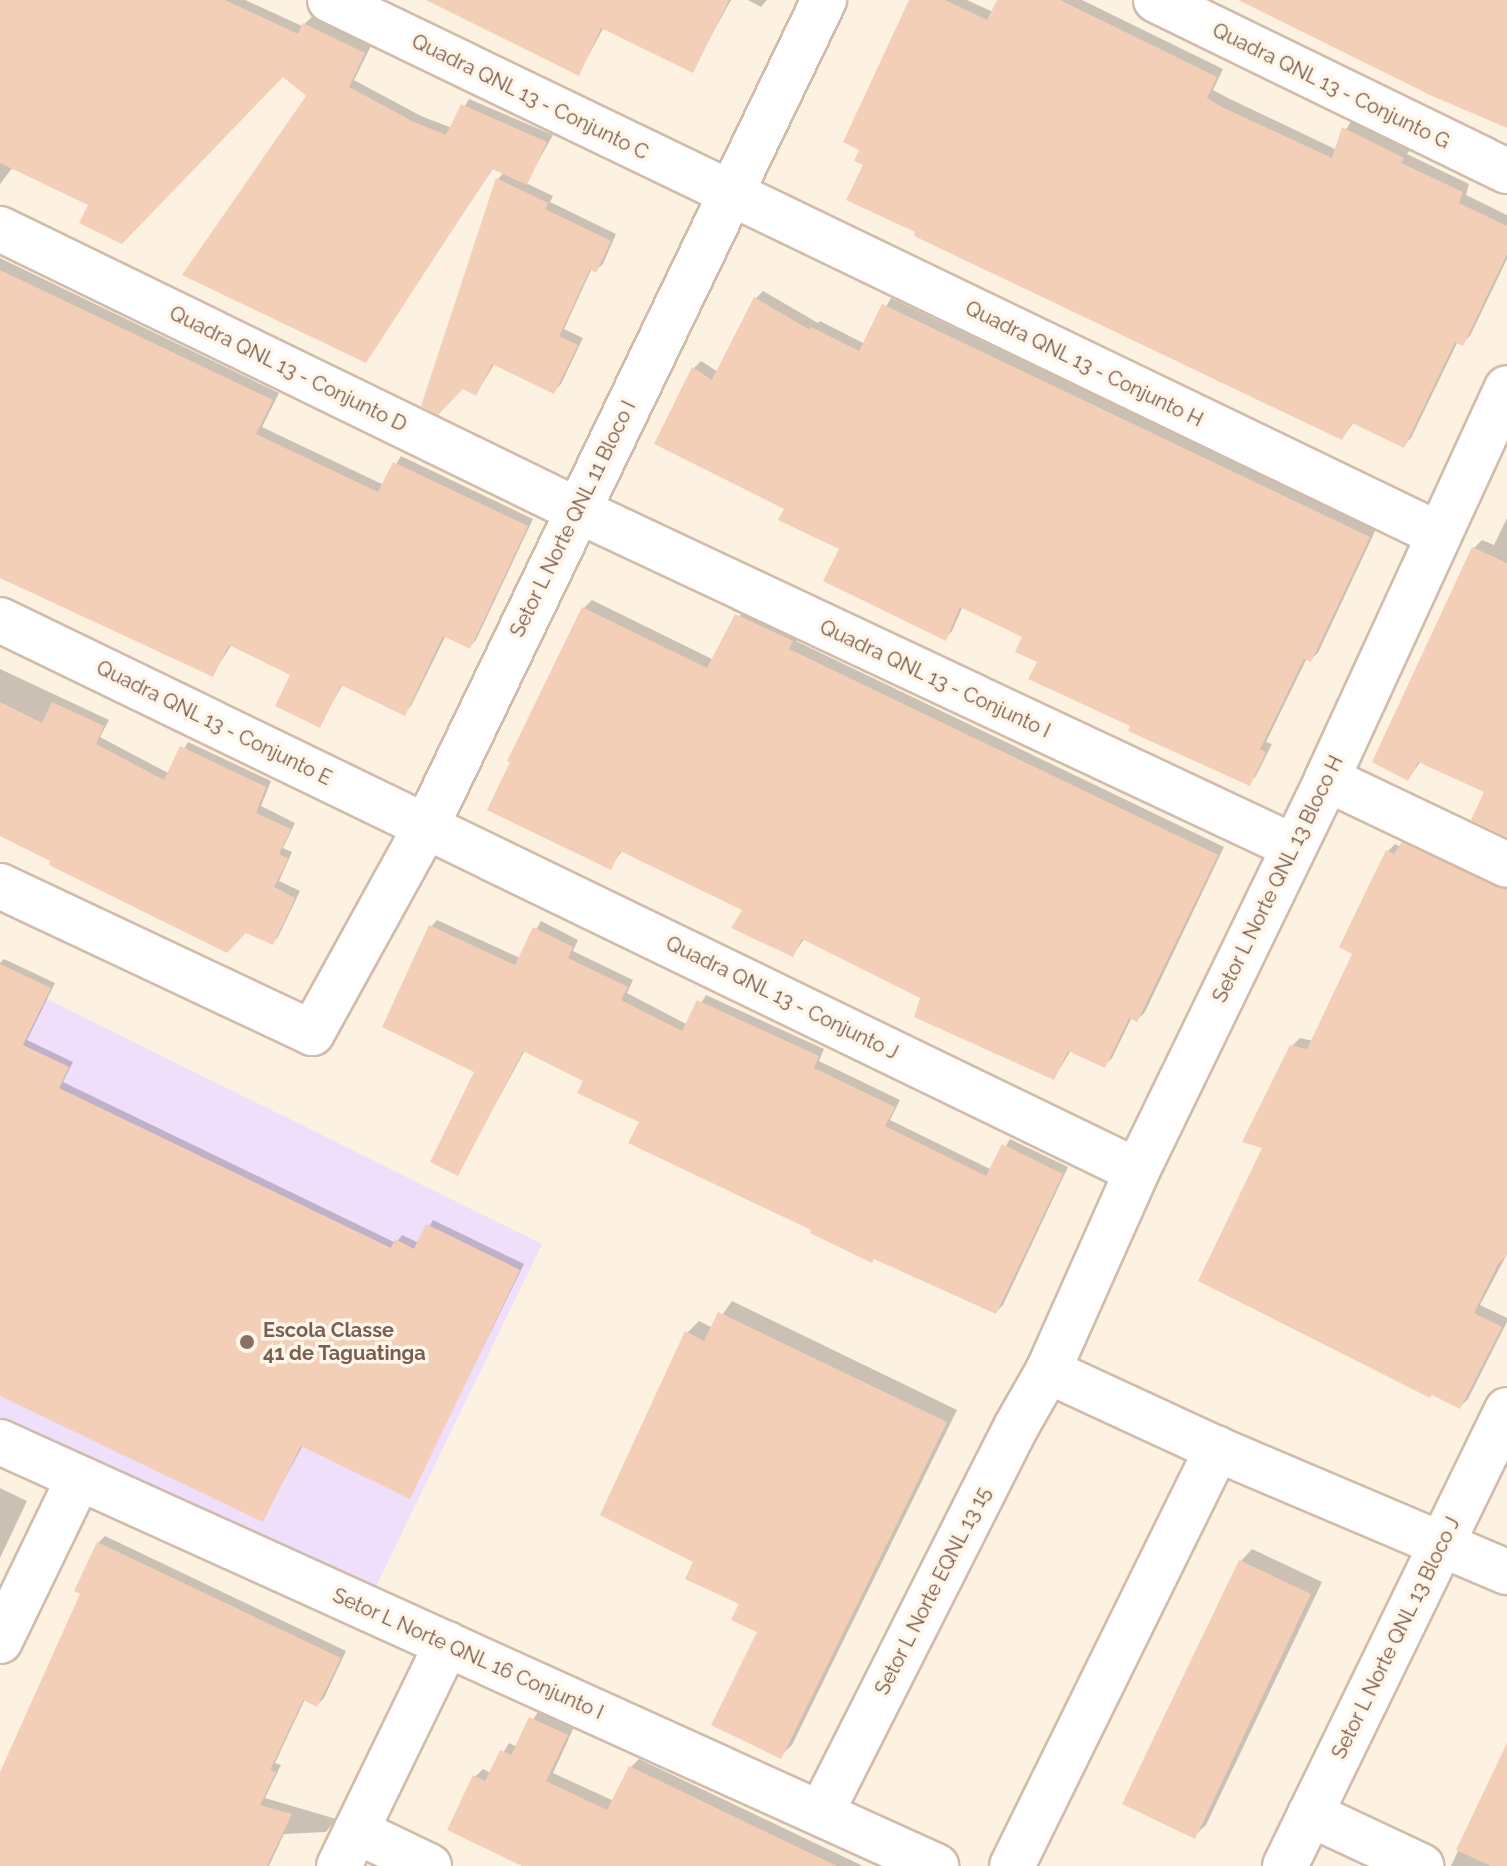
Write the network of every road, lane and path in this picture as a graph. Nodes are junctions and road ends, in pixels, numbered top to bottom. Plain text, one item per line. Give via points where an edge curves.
1 (330, 0) edge
2 (824, 0) edge
3 (1156, 0) edge
4 (1507, 171) edge
5 (729, 194) junction
6 (0, 229) edge
7 (1507, 388) edge
8 (577, 510) junction
9 (1438, 534) junction
10 (0, 620) edge
11 (1327, 779) junction
12 (427, 825) junction
13 (1294, 847) junction
14 (1507, 865) edge
15 (0, 886) edge
16 (1137, 1171) junction
17 (1048, 1371) junction
18 (1507, 1410) edge
19 (0, 1442) edge
20 (1217, 1449) junction
21 (78, 1480) junction
22 (1443, 1545) junction
23 (1507, 1572) edge
24 (0, 1641) edge
25 (447, 1644) junction
26 (821, 1813) junction
27 (1310, 1814) junction
28 (347, 1848) edge
29 (429, 1866) edge
30 (936, 1866) edge
31 (1012, 1866) edge
32 (1285, 1866) edge
33 (1421, 1866) edge

1 - 5 street, Quadra QNL 13 - Conjunto C
2 - 5 street, Setor L Norte QNL 11 Bloco I
3 - 4 street, Quadra QNL 13 - Conjunto G
5 - 8 street, Setor L Norte QNL 11 Bloco I
5 - 9 street, Quadra QNL 13 - Conjunto H
6 - 8 street, Quadra QNL 13 - Conjunto D
7 - 9 street, Setor L Norte QNL 13 Bloco H
8 - 12 street, Setor L Norte QNL 11 Bloco I
8 - 13 street, Quadra QNL 13 - Conjunto I
9 - 11 street, Setor L Norte QNL 13 Bloco H
10 - 12 street, Quadra QNL 13 - Conjunto E
11 - 13 street, Setor L Norte QNL 13 Bloco H
11 - 14 street
12 - 15 street, Setor L Norte QNL 11 Bloco I via 312,1033
12 - 16 street, Quadra QNL 13 - Conjunto J
13 - 16 street, Setor L Norte QNL 13 Bloco H
16 - 17 street, Setor L Norte QNL 13 Bloco H
17 - 20 street
17 - 26 street, Setor L Norte EQNL 13 15
18 - 22 street, Setor L Norte QNL 13 Bloco J
19 - 21 street, Setor L Norte QNL 16 Conjunto I
20 - 22 street
20 - 31 street
21 - 24 street
21 - 25 street, Setor L Norte QNL 16 Conjunto I
22 - 23 street
22 - 27 street, Setor L Norte QNL 13 Bloco J
25 - 26 street, Setor L Norte QNL 16 Conjunto I
25 - 28 street
26 - 30 street, Setor L Norte QNL 16 Conjunto I
27 - 32 street, Setor L Norte QNL 13 Bloco J
27 - 33 street
28 - 29 street

